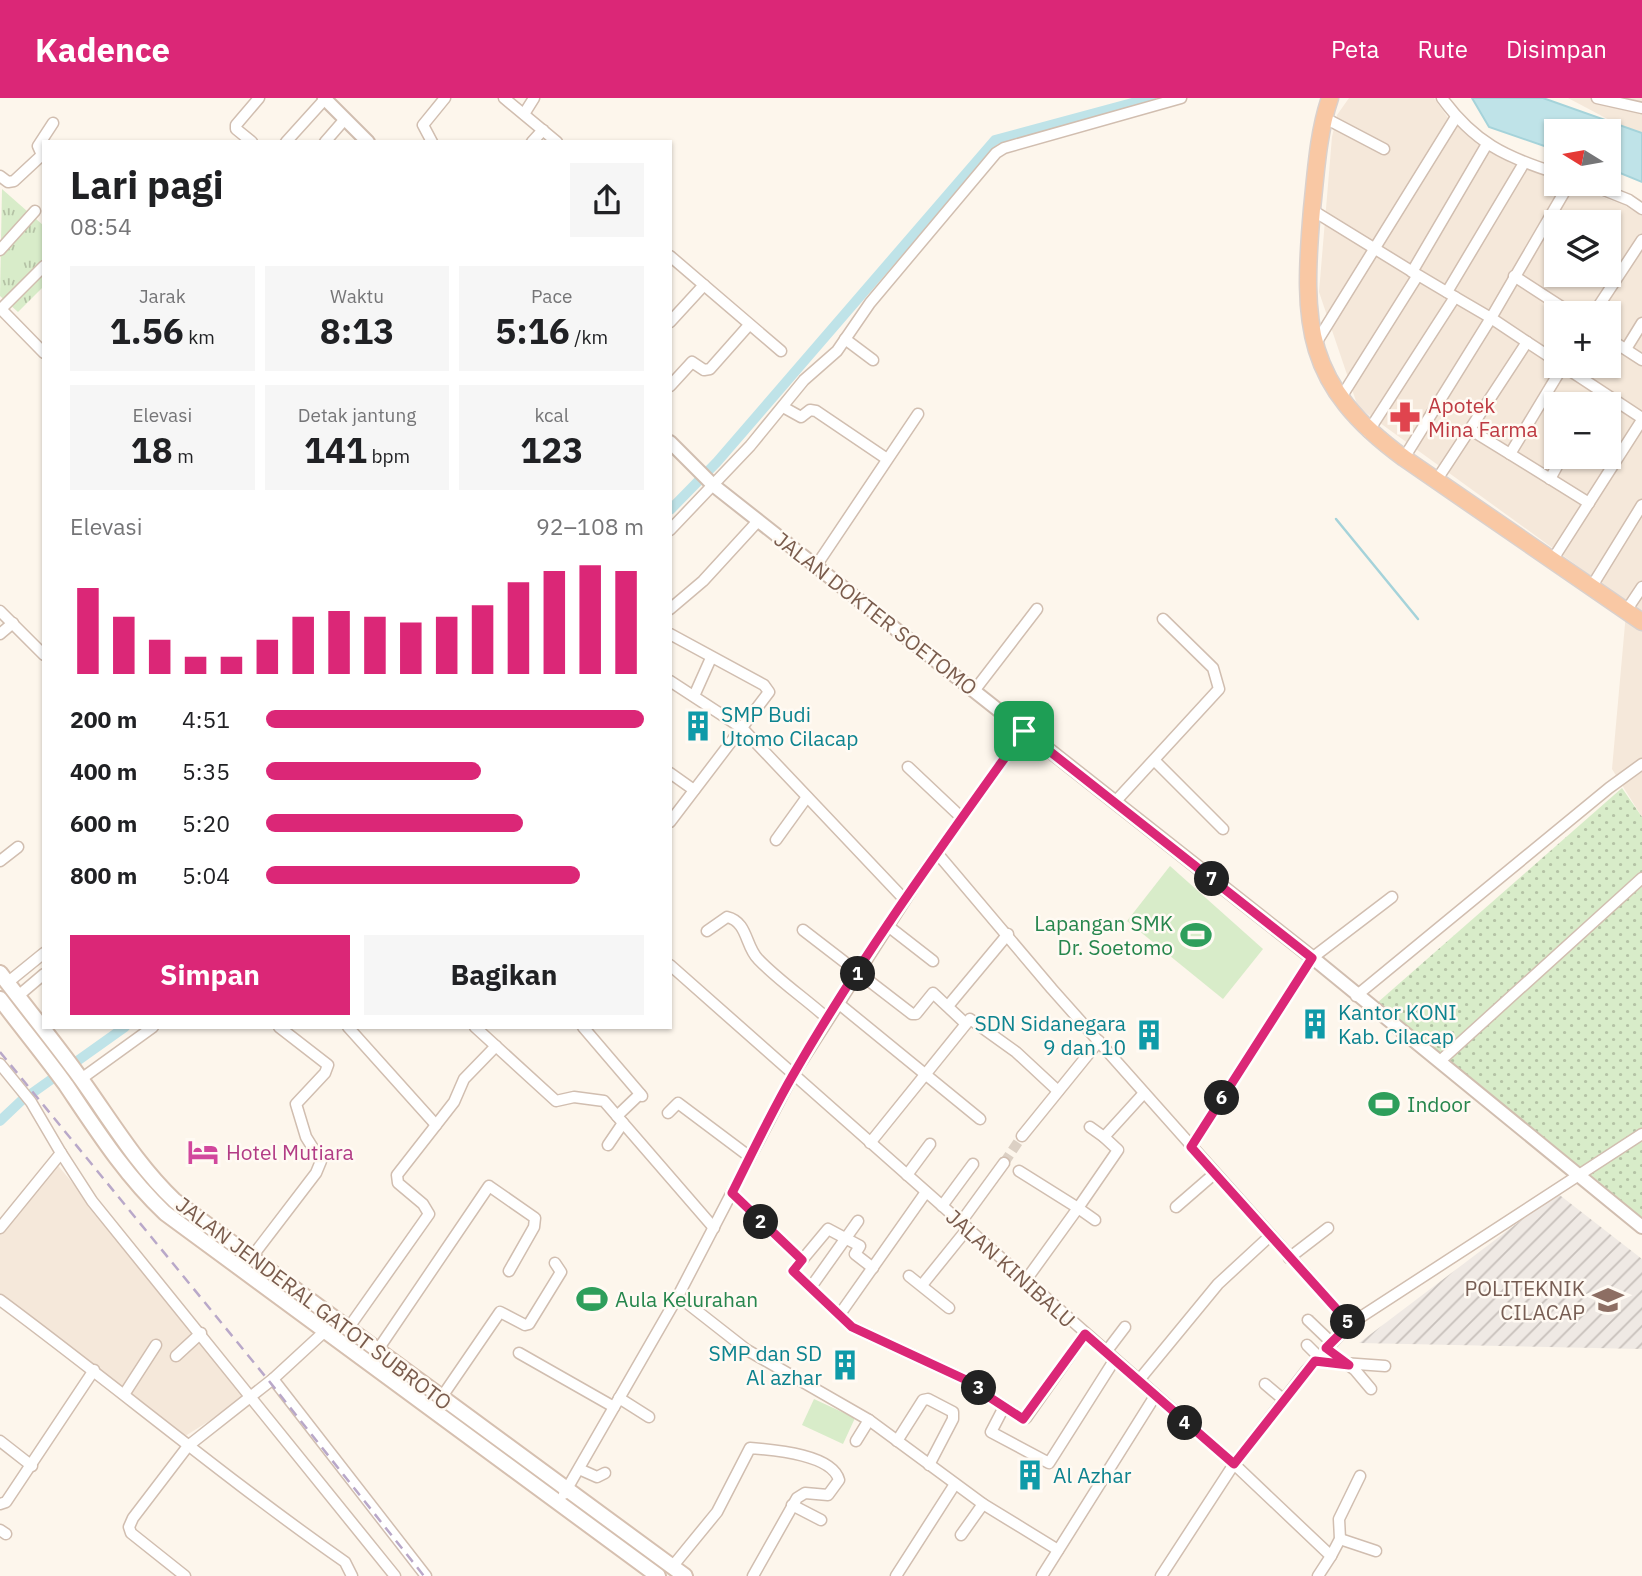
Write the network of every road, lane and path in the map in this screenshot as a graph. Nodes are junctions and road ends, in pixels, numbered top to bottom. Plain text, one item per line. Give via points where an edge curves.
1 (259, 98) edge
2 (445, 98) edge
3 (504, 98) edge
4 (534, 98) edge
5 (1181, 98) edge
6 (1330, 98) edge
7 (1442, 98) edge
8 (1599, 98) edge
9 (325, 99) edge
10 (1642, 108) edge
11 (524, 114) junction
12 (1323, 117) junction
13 (1456, 117) junction
14 (345, 119) junction
15 (53, 123) dead end
16 (543, 130) junction
17 (250, 140) edge
18 (288, 140) edge
19 (327, 140) edge
20 (366, 140) edge
21 (431, 140) edge
22 (534, 140) edge
23 (555, 140) edge
24 (1487, 144) junction
25 (1384, 149) dead end
26 (1524, 163) junction
27 (1544, 169) edge
28 (0, 176) edge
29 (1562, 196) edge
30 (1619, 196) edge
31 (1642, 209) edge
32 (1312, 210) junction
33 (35, 211) dead end
34 (1642, 240) edge
35 (0, 250) edge
36 (1376, 250) junction
37 (672, 258) edge
38 (42, 268) edge
39 (1415, 273) junction
40 (1514, 276) junction
41 (704, 285) junction
42 (1451, 295) junction
43 (1553, 301) edge
44 (1602, 301) edge
45 (1, 309) edge
46 (1490, 318) junction
47 (672, 320) edge
48 (1642, 323) edge
49 (749, 325) junction
50 (845, 339) junction
51 (1527, 342) junction
52 (1315, 344) junction
53 (1621, 346) edge
54 (1626, 349) junction
55 (42, 351) edge
56 (781, 351) dead end
57 (1544, 353) edge
58 (1642, 359) edge
59 (873, 360) dead end
60 (1556, 378) edge
61 (1580, 378) edge
62 (672, 384) edge
63 (1599, 391) joint
64 (1340, 399) junction
65 (783, 407) junction
66 (918, 414) dead end
67 (1642, 419) edge
68 (1471, 430) junction
69 (1368, 432) junction
70 (673, 449) edge
71 (1510, 454) junction
72 (1404, 458) junction
73 (887, 459) junction
74 (1555, 469) edge
75 (1550, 479) junction
76 (1436, 481) junction
77 (709, 482) junction
78 (1588, 503) junction
79 (1642, 505) edge
80 (758, 521) junction
81 (672, 528) edge
82 (1553, 559) junction
83 (816, 566) junction
84 (1592, 586) junction
85 (1642, 587) edge
86 (672, 608) edge
87 (1037, 609) dead end
88 (0, 611) edge
89 (1626, 611) junction
90 (1163, 619) dead end
91 (1642, 622) edge
92 (13, 623) junction
93 (0, 634) edge
94 (672, 635) edge
95 (42, 653) edge
96 (710, 658) junction
97 (672, 682) edge
98 (974, 691) junction
99 (694, 696) junction
100 (742, 728) junction
101 (1024, 731) junction
102 (1155, 761) junction
103 (1642, 764) edge
104 (908, 767) dead end
105 (672, 774) edge
106 (694, 790) junction
107 (807, 797) junction
108 (1115, 802) junction
109 (962, 818) junction
110 (672, 819) edge
111 (1223, 828) dead end
112 (776, 840) dead end
113 (18, 847) dead end
114 (937, 853) junction
115 (0, 861) edge
116 (1642, 878) edge
117 (1392, 897) dead end
118 (905, 900) junction
119 (888, 926) junction
120 (803, 930) dead end
121 (706, 931) dead end
122 (1008, 934) junction
123 (42, 954) edge
124 (1312, 958) junction
125 (933, 961) dead end
126 (672, 967) edge
127 (858, 974) junction
128 (42, 976) edge
129 (4, 978) edge
130 (18, 996) junction
131 (1356, 996) junction
132 (0, 999) edge
133 (838, 1003) junction
134 (948, 1006) junction
135 (828, 1019) junction
136 (965, 1023) junction
137 (42, 1028) edge
138 (43, 1029) edge
139 (150, 1029) edge
140 (282, 1029) edge
141 (350, 1029) edge
142 (477, 1029) edge
143 (585, 1029) edge
144 (1099, 1041) junction
145 (496, 1046) junction
146 (1440, 1062) junction
147 (0, 1064) edge
148 (925, 1072) junction
149 (793, 1075) junction
150 (79, 1077) junction
151 (1058, 1091) junction
152 (1144, 1093) junction
153 (667, 1113) dead end
154 (620, 1119) junction
155 (980, 1119) dead end
156 (436, 1125) junction
157 (1090, 1127) dead end
158 (1642, 1135) edge
159 (1022, 1136) tunnel mouth
160 (1104, 1137) junction
161 (870, 1143) junction
162 (930, 1143) dead end
163 (608, 1145) dead end
164 (1191, 1147) junction
165 (61, 1153) junction
166 (750, 1157) junction
167 (1004, 1163) tunnel mouth
168 (973, 1164) dead end
169 (1019, 1171) dead end
170 (1214, 1174) junction
171 (907, 1175) junction
172 (1579, 1175) junction
173 (926, 1192) junction
174 (732, 1193) junction
175 (942, 1206) junction
176 (1176, 1207) dead end
177 (1078, 1208) junction
178 (1096, 1220) dead end
179 (858, 1221) dead end
180 (965, 1225) junction
181 (1328, 1227) dead end
182 (1642, 1227) edge
183 (0, 1228) edge
184 (714, 1228) junction
185 (1270, 1236) junction
186 (846, 1238) junction
187 (251, 1258) junction
188 (1289, 1258) junction
189 (802, 1260) junction
190 (555, 1263) dead end
191 (873, 1268) junction
192 (509, 1271) dead end
193 (909, 1276) dead end
194 (1026, 1280) junction
195 (922, 1285) junction
196 (811, 1287) junction
197 (678, 1296) junction
198 (0, 1300) edge
199 (949, 1308) dead end
200 (841, 1314) junction
201 (1308, 1320) dead end
202 (1350, 1324) junction
203 (1125, 1326) dead end
204 (347, 1330) junction
205 (324, 1332) junction
206 (201, 1334) junction
207 (1085, 1334) junction
208 (156, 1345) dead end
209 (1307, 1345) dead end
210 (1329, 1345) junction
211 (377, 1351) junction
212 (1106, 1352) junction
213 (519, 1353) dead end
214 (176, 1356) dead end
215 (1115, 1359) junction
216 (1317, 1359) junction
217 (1349, 1365) junction
218 (1385, 1366) dead end
219 (94, 1370) junction
220 (273, 1379) junction
221 (1139, 1380) junction
222 (1265, 1384) dead end
223 (1371, 1389) dead end
224 (125, 1393) junction
225 (250, 1395) junction
226 (1155, 1396) junction
227 (441, 1398) junction
228 (1284, 1400) junction
229 (617, 1403) junction
230 (1004, 1407) junction
231 (649, 1417) dead end
232 (869, 1419) junction
233 (0, 1441) edge
234 (856, 1441) dead end
235 (897, 1441) junction
236 (188, 1446) junction
237 (1234, 1464) junction
238 (929, 1465) junction
239 (32, 1466) junction
240 (579, 1469) junction
241 (605, 1473) dead end
242 (1360, 1476) dead end
243 (955, 1484) junction
244 (567, 1489) junction
245 (558, 1504) junction
246 (983, 1504) junction
247 (792, 1505) junction
248 (1, 1506) edge
249 (821, 1520) dead end
250 (961, 1535) dead end
251 (1340, 1539) junction
252 (1058, 1550) junction
253 (1376, 1551) dead end
254 (1332, 1556) junction
255 (672, 1567) junction
256 (1322, 1575) edge
257 (185, 1576) edge
258 (352, 1576) edge
259 (394, 1576) edge
260 (426, 1576) edge
261 (658, 1576) edge
262 (685, 1576) edge
263 (753, 1576) edge
264 (896, 1576) edge
265 (1042, 1576) edge
266 (1161, 1576) edge

1 - 17 street via 236,125
2 - 21 street via 423,125
3 - 11 street
4 - 11 street
5 - 50 street via 999,152 870,303
6 - 12 highway
7 - 13 street
8 - 10 street
9 - 14 street
9 - 18 street
11 - 16 street
12 - 25 street
12 - 32 highway
13 - 24 street
13 - 36 street
14 - 19 street
14 - 20 street
15 - 28 street via 38,146 42,155 14,181
16 - 22 street
16 - 23 street
24 - 26 street
24 - 39 street
26 - 27 street
26 - 42 street
29 - 40 street
30 - 31 street
32 - 36 street
32 - 52 highway via 1307,289
33 - 35 street
34 - 44 street
36 - 39 street
36 - 52 street
37 - 41 street
38 - 45 street
39 - 42 street
39 - 64 street
40 - 43 street
40 - 46 street
41 - 47 street
41 - 49 street
42 - 46 street
42 - 69 street
45 - 55 street
46 - 51 street
46 - 72 street
48 - 54 street
49 - 56 street
49 - 62 street via 710,369 692,362
50 - 59 street
50 - 65 street
51 - 57 street
51 - 68 street
52 - 64 highway
53 - 54 street
54 - 58 street
60 - 71 street
61 - 63 street
63 - 67 street
64 - 69 highway
65 - 73 street via 801,417 816,411
65 - 77 street
66 - 73 street
67 - 78 street
68 - 71 street
68 - 76 street
69 - 72 highway
70 - 77 street, JALAN DOKTER SOETOMO
71 - 75 street
72 - 76 highway
73 - 83 street
74 - 75 street
75 - 78 street
76 - 82 highway
77 - 80 street, JALAN DOKTER SOETOMO
77 - 81 street
78 - 82 street
79 - 84 street
80 - 83 street, JALAN DOKTER SOETOMO
80 - 86 street
82 - 84 highway
83 - 98 street, JALAN DOKTER SOETOMO
84 - 89 highway
85 - 89 street
87 - 98 street
88 - 92 street
89 - 91 highway
90 - 102 street via 1213,668 1219,683 1214,696
92 - 93 street
92 - 95 street
94 - 96 street
96 - 99 street
96 - 100 street via 768,688 767,698
97 - 99 street
98 - 101 street, JALAN DOKTER SOETOMO
99 - 100 street
100 - 106 street
100 - 107 street
101 - 108 street, JALAN DOKTER SOETOMO
101 - 109 street
102 - 108 street
102 - 111 street
103 - 131 street
104 - 109 street
105 - 106 street
106 - 110 street
107 - 112 street
107 - 118 street
108 - 124 street, JALAN DOKTER SOETOMO
109 - 114 street
113 - 115 street
114 - 118 street
114 - 122 street
116 - 146 street
117 - 124 street
118 - 119 street
119 - 125 street
119 - 127 street
120 - 127 street
121 - 135 street via 722,919 734,919 757,959
122 - 134 street
122 - 144 street
123 - 129 street
124 - 131 street, JALAN DOKTER SOETOMO
124 - 164 street
126 - 149 street, JALAN KINIBALU
127 - 133 street
127 - 134 street via 915,1015 933,993
128 - 130 street
129 - 130 main road, JALAN JENDERAL GATOT SUBROTO
130 - 137 main road, JALAN JENDERAL GATOT SUBROTO
131 - 146 street, JALAN DOKTER SOETOMO
132 - 205 main road, JALAN JENDERAL GATOT SUBROTO via 141,1191
133 - 135 street
133 - 148 street
134 - 136 street
135 - 149 street
136 - 148 street
136 - 151 street via 971,1020 1016,1052
138 - 150 main road, JALAN JENDERAL GATOT SUBROTO
139 - 150 street
140 - 187 street via 328,1065 296,1104 306,1137 321,1161
141 - 156 street
142 - 145 street
143 - 154 street via 641,1095
144 - 151 street
144 - 152 street
145 - 154 street via 556,1101 601,1099
145 - 156 street via 464,1079 458,1096
146 - 172 street, JALAN DOKTER SOETOMO
147 - 165 street via 31,1102
148 - 155 street
148 - 161 street
149 - 161 street, JALAN KINIBALU
149 - 166 street
150 - 187 main road, JALAN JENDERAL GATOT SUBROTO via 153,1180
151 - 159 street
152 - 160 street
152 - 164 street
153 - 166 street via 678,1103
154 - 163 street
154 - 184 street
156 - 204 street via 396,1178 429,1214
157 - 160 street
158 - 172 street
160 - 177 street via 1118,1150
161 - 171 street, JALAN KINIBALU
162 - 171 street
164 - 170 street
165 - 183 street
165 - 206 street via 92,1201
166 - 174 street
167 - 180 street
168 - 175 street
169 - 177 street
170 - 176 street
170 - 185 street
171 - 173 street, JALAN KINIBALU
172 - 182 street, JALAN DOKTER SOETOMO
172 - 202 street
173 - 175 street, JALAN KINIBALU
173 - 191 street
174 - 184 street
174 - 189 street
175 - 180 street, JALAN KINIBALU
177 - 178 street
177 - 194 street
179 - 186 street
180 - 194 street, JALAN KINIBALU
180 - 195 street
181 - 188 street
184 - 197 street
185 - 188 street
185 - 221 street via 1218,1284
186 - 189 street via 828,1229
186 - 191 street via 860,1246 855,1254
186 - 196 street
187 - 204 main road, JALAN JENDERAL GATOT SUBROTO
188 - 202 street
189 - 196 street via 793,1271
190 - 227 street via 561,1272 529,1324 500,1312
191 - 200 street
192 - 211 street via 535,1218 489,1186
193 - 195 street
194 - 207 street, JALAN KINIBALU
195 - 199 street
196 - 200 street
197 - 229 street
197 - 232 street via 747,1350
198 - 219 street
200 - 230 street via 852,1327 977,1385
201 - 210 street
202 - 210 street
203 - 212 street
204 - 211 main road, JALAN JENDERAL GATOT SUBROTO
205 - 220 street
205 - 245 main road, JALAN JENDERAL GATOT SUBROTO
206 - 214 street
206 - 225 street
207 - 212 street, JALAN KINIBALU
207 - 230 street via 1026,1418
208 - 224 street
209 - 216 street
210 - 216 street
210 - 217 street
211 - 227 main road, JALAN JENDERAL GATOT SUBROTO
212 - 215 street, JALAN KINIBALU
213 - 229 street
215 - 221 street, JALAN KINIBALU
215 - 230 street via 1049,1463 990,1432
216 - 217 street
216 - 228 street
217 - 218 street
217 - 223 street
219 - 224 street
219 - 239 street
220 - 225 street
220 - 260 street
221 - 226 street, JALAN KINIBALU
222 - 228 street
224 - 236 street
225 - 236 street
225 - 259 street
226 - 237 street, JALAN KINIBALU
226 - 252 street
227 - 244 main road, JALAN JENDERAL GATOT SUBROTO
228 - 237 street
229 - 231 street
229 - 240 street
232 - 234 street
232 - 235 street
233 - 239 street
235 - 238 street
235 - 238 street via 923,1400 953,1412
236 - 257 street via 129,1527
236 - 258 street via 345,1562
237 - 254 street, JALAN KINIBALU
237 - 266 street
238 - 243 street
239 - 248 street
240 - 241 street via 597,1477
240 - 244 street
242 - 251 street via 1339,1519
243 - 246 street
243 - 264 street
244 - 245 street
244 - 255 main road, JALAN JENDERAL GATOT SUBROTO
245 - 261 main road, JALAN JENDERAL GATOT SUBROTO
246 - 250 street
246 - 252 street
247 - 249 street
247 - 255 street via 801,1494 828,1495 838,1475 807,1456 750,1448 717,1512
247 - 263 street
251 - 253 street
251 - 254 street
252 - 265 street
254 - 256 street
255 - 262 main road, JALAN JENDERAL GATOT SUBROTO

